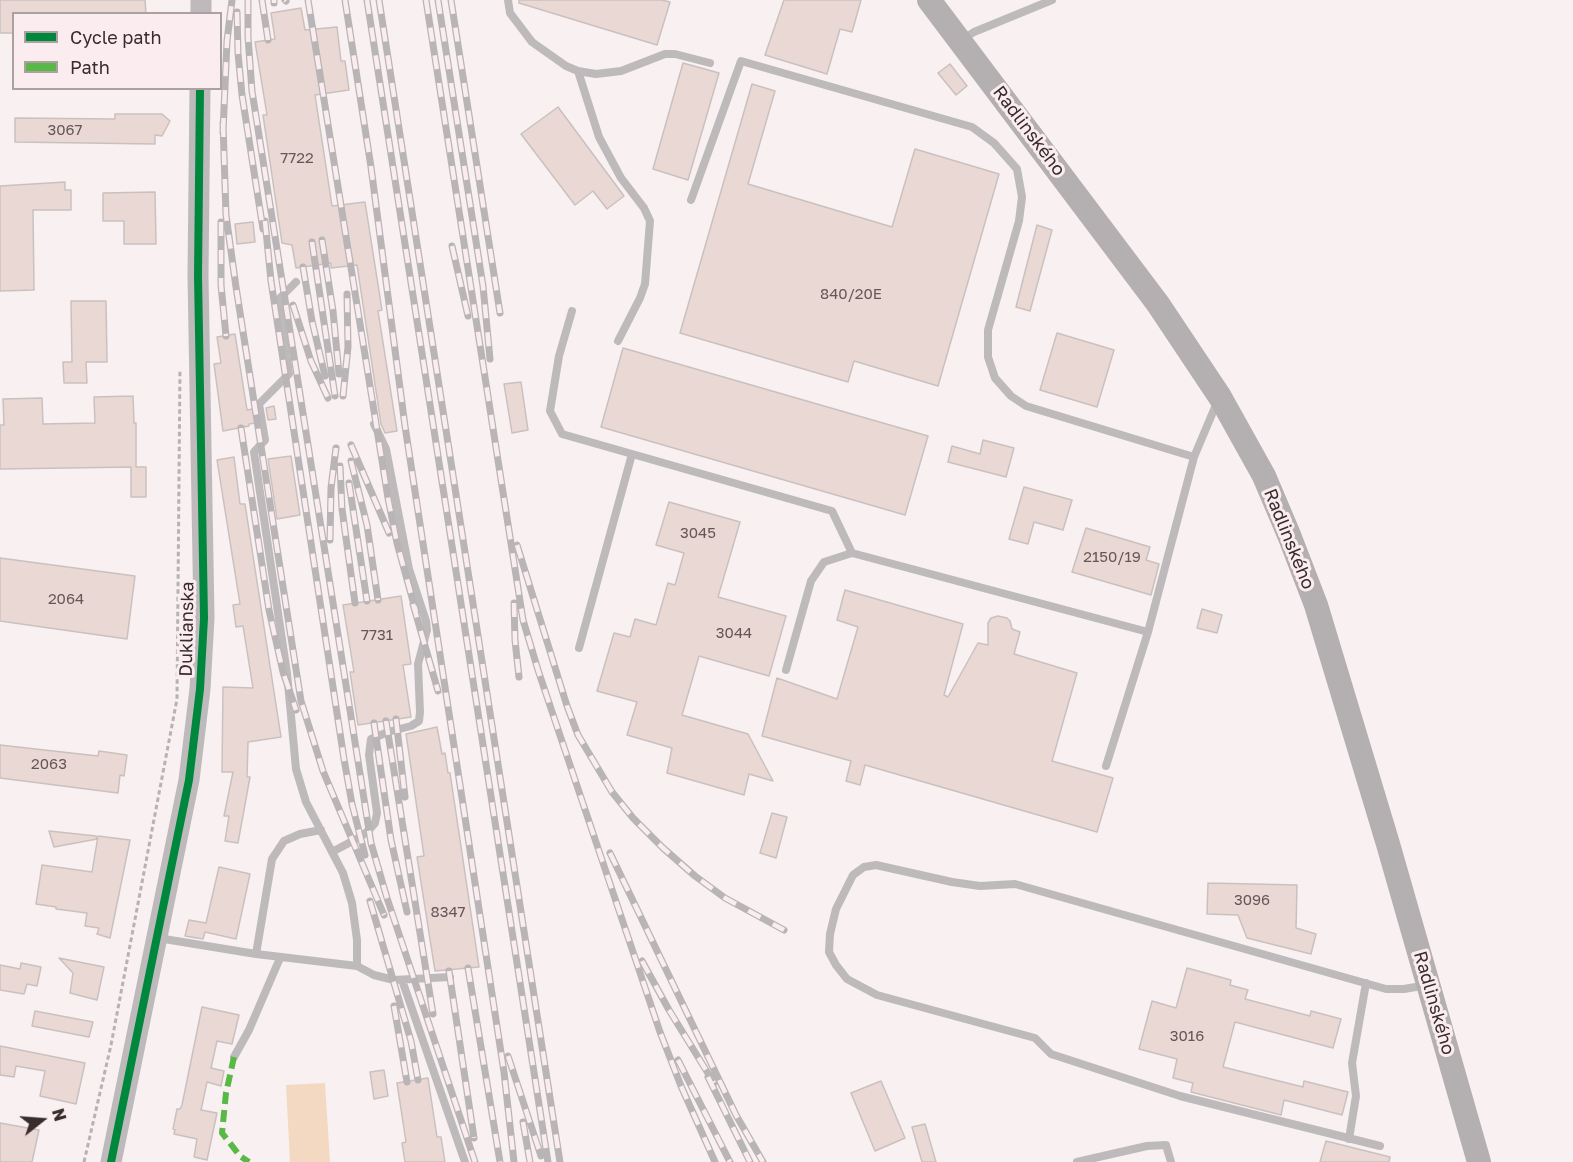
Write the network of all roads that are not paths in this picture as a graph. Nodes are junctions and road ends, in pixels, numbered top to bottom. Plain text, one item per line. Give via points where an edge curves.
1 (508, 0) edge
2 (929, 0) edge
3 (1052, 0) edge
4 (960, 41) junction
5 (710, 63) dead end
6 (578, 71) junction
7 (200, 90) edge
8 (691, 200) dead end
9 (296, 282) dead end
10 (572, 312) dead end
11 (618, 341) dead end
12 (1220, 397) junction
13 (374, 423) dead end
14 (633, 454) junction
15 (1194, 458) junction
16 (852, 553) junction
17 (1148, 632) junction
18 (579, 648) dead end
19 (786, 670) dead end
20 (1106, 766) dead end
21 (321, 830) junction
22 (332, 852) junction
23 (157, 938) junction
24 (256, 954) junction
25 (280, 957) junction
26 (357, 966) junction
27 (450, 976) dead end
28 (402, 980) junction
29 (1366, 983) junction
30 (1428, 985) junction
31 (234, 1057) dead end
32 (1349, 1139) junction
33 (1380, 1146) dead end
34 (111, 1162) edge
35 (465, 1162) edge
36 (1077, 1162) edge
37 (1171, 1162) edge
38 (1479, 1162) edge

1 - 6 lane via 510,13 532,42
2 - 4 main road, Radlinského
3 - 4 lane
4 - 12 main road, Radlinského via 1120,251
5 - 6 lane via 665,54 621,71
6 - 11 lane via 599,137 650,221 645,284
7 - 23 street, Duklianska via 202,661 189,780
8 - 15 lane via 741,61 972,127 994,143 1017,169 1022,197 988,330 988,357 995,378 1026,406
9 - 21 lane via 279,299 289,374 259,404 265,440 254,452 289,684 296,769 306,802
10 - 14 lane via 559,356 550,411 562,434
12 - 15 lane
12 - 30 main road, Radlinského via 1276,502 1316,605
13 - 22 lane via 386,449 409,569 426,621 418,664 420,712 419,720 411,726 371,740 375,823 360,837
14 - 16 lane via 832,511
14 - 18 lane
15 - 17 lane
16 - 17 lane
16 - 19 lane via 824,562 811,581
17 - 20 lane
21 - 22 lane
21 - 24 lane via 284,841 272,859
22 - 26 lane via 352,903
23 - 24 lane
23 - 34 street, Duklianska
24 - 25 lane
25 - 26 lane
25 - 31 lane
26 - 28 lane via 374,975
27 - 28 lane
28 - 35 lane
29 - 30 lane via 1386,989
29 - 32 lane via 1352,1063 1356,1096
29 - 32 lane via 1015,884 980,886 876,865 853,875 836,909 830,934 829,952 836,965 847,979 877,995 1035,1038 1051,1054 1180,1096
30 - 38 main road, Radlinského
32 - 33 lane
36 - 37 lane via 1166,1145

